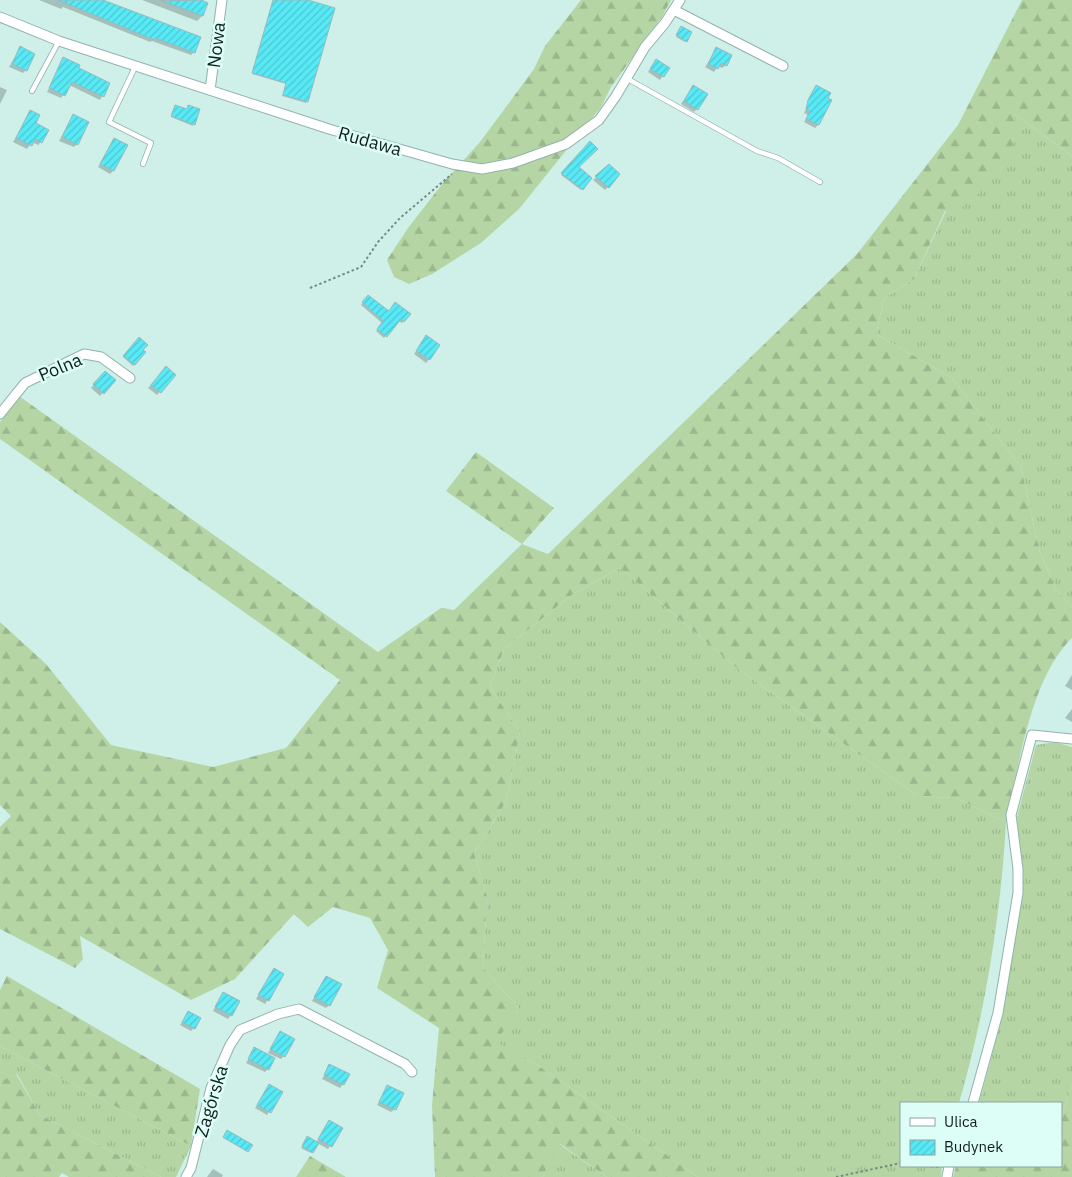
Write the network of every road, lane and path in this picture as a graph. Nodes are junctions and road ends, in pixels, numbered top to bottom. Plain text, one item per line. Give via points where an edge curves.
1 (222, 0) edge
2 (680, 0) edge
3 (674, 10) junction
4 (0, 18) edge
5 (59, 41) junction
6 (136, 66) junction
7 (783, 66) dead end
8 (626, 78) junction
9 (210, 90) junction
10 (32, 91) dead end
11 (144, 164) dead end
12 (461, 166) junction
13 (820, 182) dead end
14 (310, 288) dead end
15 (130, 378) dead end
16 (0, 414) edge
17 (1072, 739) edge
18 (412, 1072) dead end
19 (973, 1102) edge
20 (900, 1163) edge
21 (932, 1167) edge
22 (948, 1170) edge
23 (186, 1177) edge
24 (836, 1177) edge

1 - 9 street, Nowa
2 - 3 street, Rudawa
3 - 7 street
3 - 8 street, Rudawa
4 - 5 street, Rudawa
5 - 6 street, Rudawa
5 - 10 lane
6 - 9 street, Rudawa
6 - 11 lane via 109,122 150,143
8 - 12 street, Rudawa via 599,120 566,144 513,163 482,169
8 - 13 lane
9 - 12 street, Rudawa via 329,129
12 - 14 path via 400,218 361,267
15 - 16 street, Polna via 101,357 84,354 25,383
17 - 19 street via 1032,735 1011,815 1018,893 998,1013
18 - 23 street, Zagórska via 405,1064 299,1009 240,1030 211,1088
20 - 24 path
21 - 22 path

